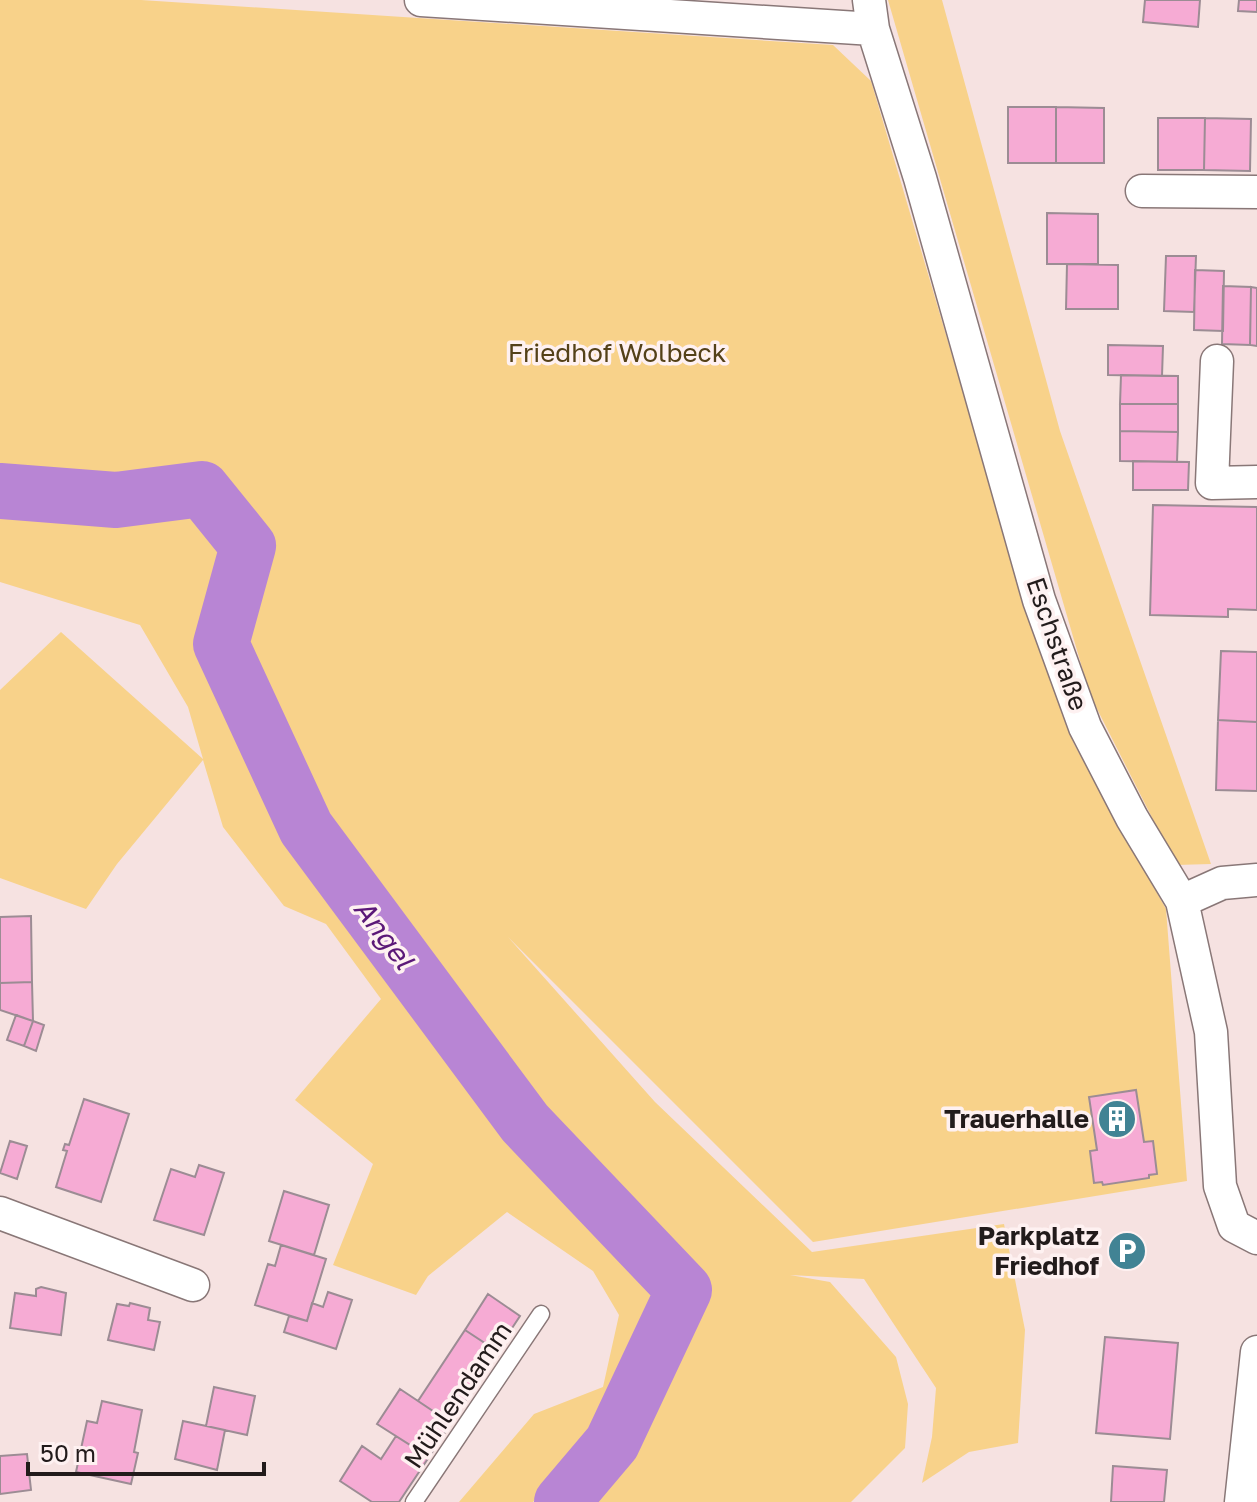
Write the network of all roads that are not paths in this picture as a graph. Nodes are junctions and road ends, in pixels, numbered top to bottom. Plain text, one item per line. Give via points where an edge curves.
1 (421, 0) edge
2 (871, 14) edge
3 (1142, 191) dead end
4 (1257, 192) edge
5 (1217, 361) dead end
6 (1257, 482) edge
7 (1257, 880) edge
8 (1182, 901) junction
9 (0, 1213) edge
10 (1257, 1238) edge
11 (193, 1285) dead end
12 (541, 1314) dead end
13 (1256, 1365) edge
14 (414, 1502) edge
15 (1241, 1502) edge
16 (1253, 1502) edge

1 - 2 street, Eschstraße
2 - 8 street, Eschstraße via 1039,600 1085,727
3 - 4 street
5 - 6 street via 1212,483
7 - 8 street via 1222,883
8 - 10 street, Eschstraße via 1211,1032 1220,1186 1234,1226
9 - 11 street
12 - 14 lane, Mühlendamm
13 - 15 street
15 - 16 street

